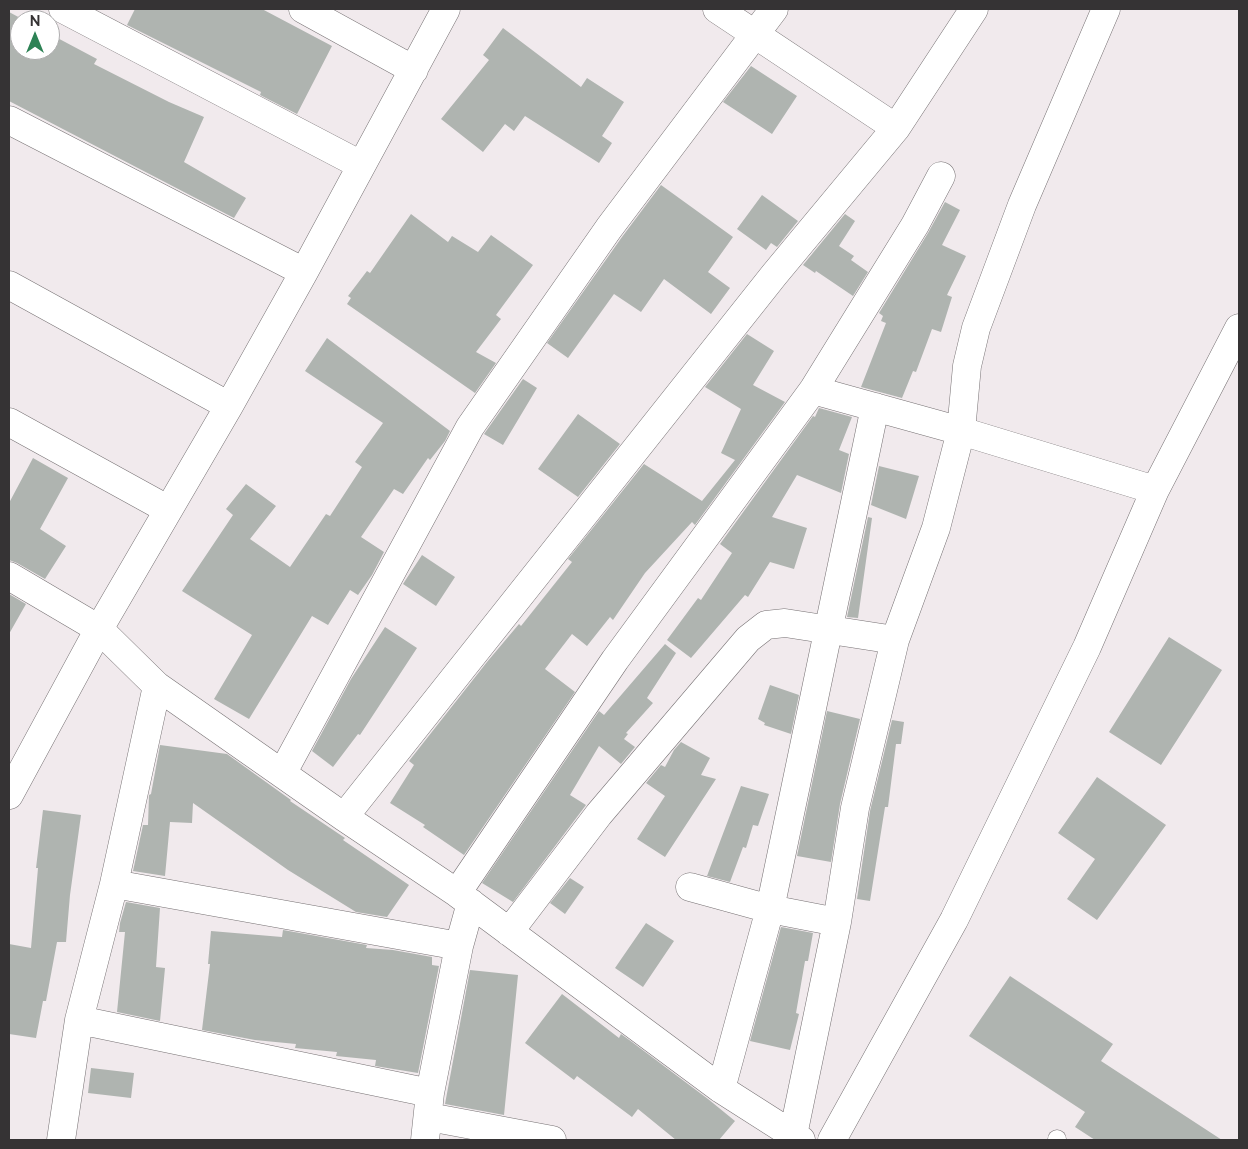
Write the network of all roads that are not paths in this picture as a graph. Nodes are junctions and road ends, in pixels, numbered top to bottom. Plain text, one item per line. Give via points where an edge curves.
1 (63, 9) edge
2 (303, 9) edge
3 (446, 9) edge
4 (717, 9) edge
5 (774, 9) edge
6 (974, 9) edge
7 (1106, 9) edge
8 (755, 35) junction
9 (414, 70) junction
10 (9, 120) edge
11 (896, 128) junction
12 (361, 165) junction
13 (941, 176) dead end
14 (304, 272) junction
15 (9, 285) edge
16 (1239, 328) edge
17 (813, 390) junction
18 (229, 406) junction
19 (875, 407) junction
20 (9, 422) edge
21 (961, 431) junction
22 (1155, 490) junction
23 (168, 509) junction
24 (9, 576) edge
25 (99, 629) junction
26 (828, 630) junction
27 (895, 640) junction
28 (157, 686) junction
29 (283, 772) junction
30 (9, 793) edge
31 (344, 817) junction
32 (114, 884) junction
33 (690, 887) dead end
34 (464, 898) junction
35 (770, 909) junction
36 (837, 922) junction
37 (509, 932) junction
38 (459, 946) junction
39 (79, 1020) junction
40 (721, 1089) junction
41 (428, 1117) edge
42 (795, 1139) edge
43 (61, 1140) edge
44 (552, 1140) edge
45 (832, 1140) edge

1 - 12 street
2 - 9 street
3 - 9 street
4 - 8 street
5 - 8 street
6 - 11 street
7 - 21 street via 1022,205 976,328 967,366
8 - 11 street
8 - 29 street via 609,228 470,427
9 - 12 street
10 - 14 street
11 - 31 street via 774,275
12 - 14 street
13 - 17 street via 915,225
14 - 18 street
15 - 18 street
16 - 22 street
17 - 19 street
17 - 34 street via 615,660
18 - 23 street
19 - 21 street
19 - 26 street
20 - 23 street
21 - 22 street
21 - 27 street via 936,528
22 - 45 street via 1087,647 954,920
23 - 25 street
24 - 25 street
25 - 28 street
25 - 30 street
26 - 27 street
26 - 35 street
26 - 37 street via 785,623 766,625 748,640 600,814
27 - 36 street via 855,808
28 - 29 street
28 - 32 street
29 - 31 street
31 - 34 street
32 - 38 street
32 - 39 street
33 - 35 street
34 - 37 street
34 - 38 street
35 - 36 street
35 - 40 street
36 - 42 street
37 - 40 street
38 - 41 street
39 - 41 street
39 - 43 street
40 - 42 street
41 - 44 street

